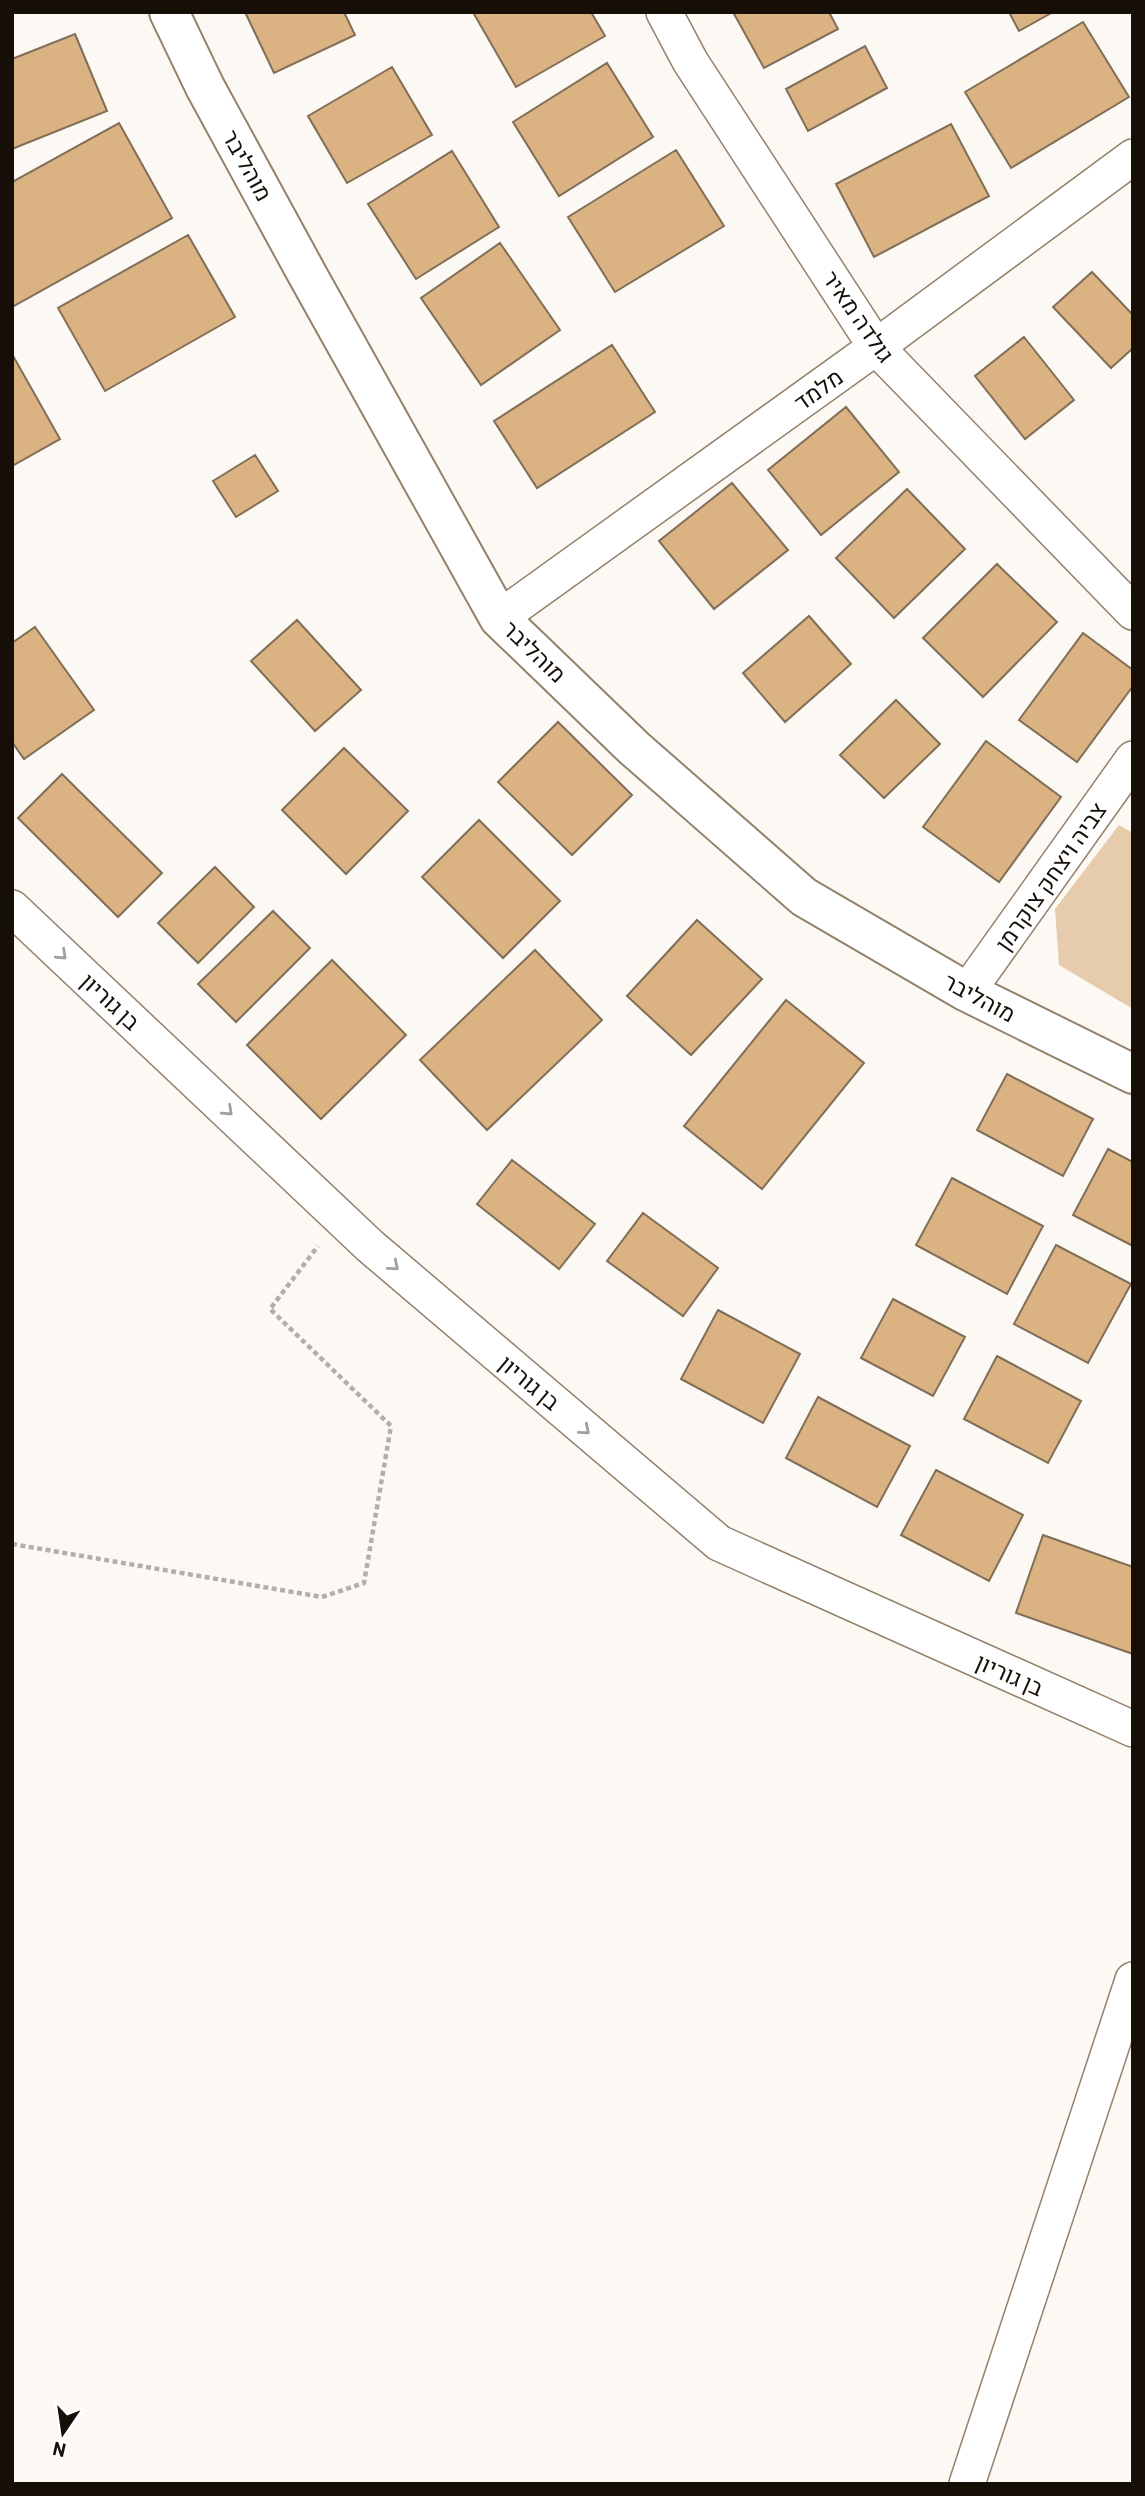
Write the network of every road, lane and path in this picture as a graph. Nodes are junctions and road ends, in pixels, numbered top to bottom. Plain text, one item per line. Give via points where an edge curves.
1 (169, 12) edge
2 (664, 12) edge
3 (1133, 157) edge
4 (876, 347) junction
5 (1133, 612) edge
6 (499, 618) junction
7 (1133, 759) edge
8 (12, 908) edge
9 (967, 992) junction
10 (1133, 1073) edge
11 (340, 1217) junction
12 (12, 1544) edge
13 (1133, 1729) edge
14 (1133, 1980) edge
15 (967, 2484) edge

1 - 6 street, מוהליבר via 205,87
2 - 4 street, גולדה מאיר via 690,61
3 - 4 street, מלמד
4 - 5 street, גולדה מאיר
4 - 6 street, מלמד
6 - 9 street, מוהליבר via 635,748 804,897
7 - 9 street, צביה ויצחק צוקרמן
8 -> 11 street, בן גוריון
9 - 10 street, מוהליבר
11 - 12 path via 270,1309 391,1426 363,1583 322,1597
11 -> 13 street, בן גוריון via 719,1544
14 - 15 street

